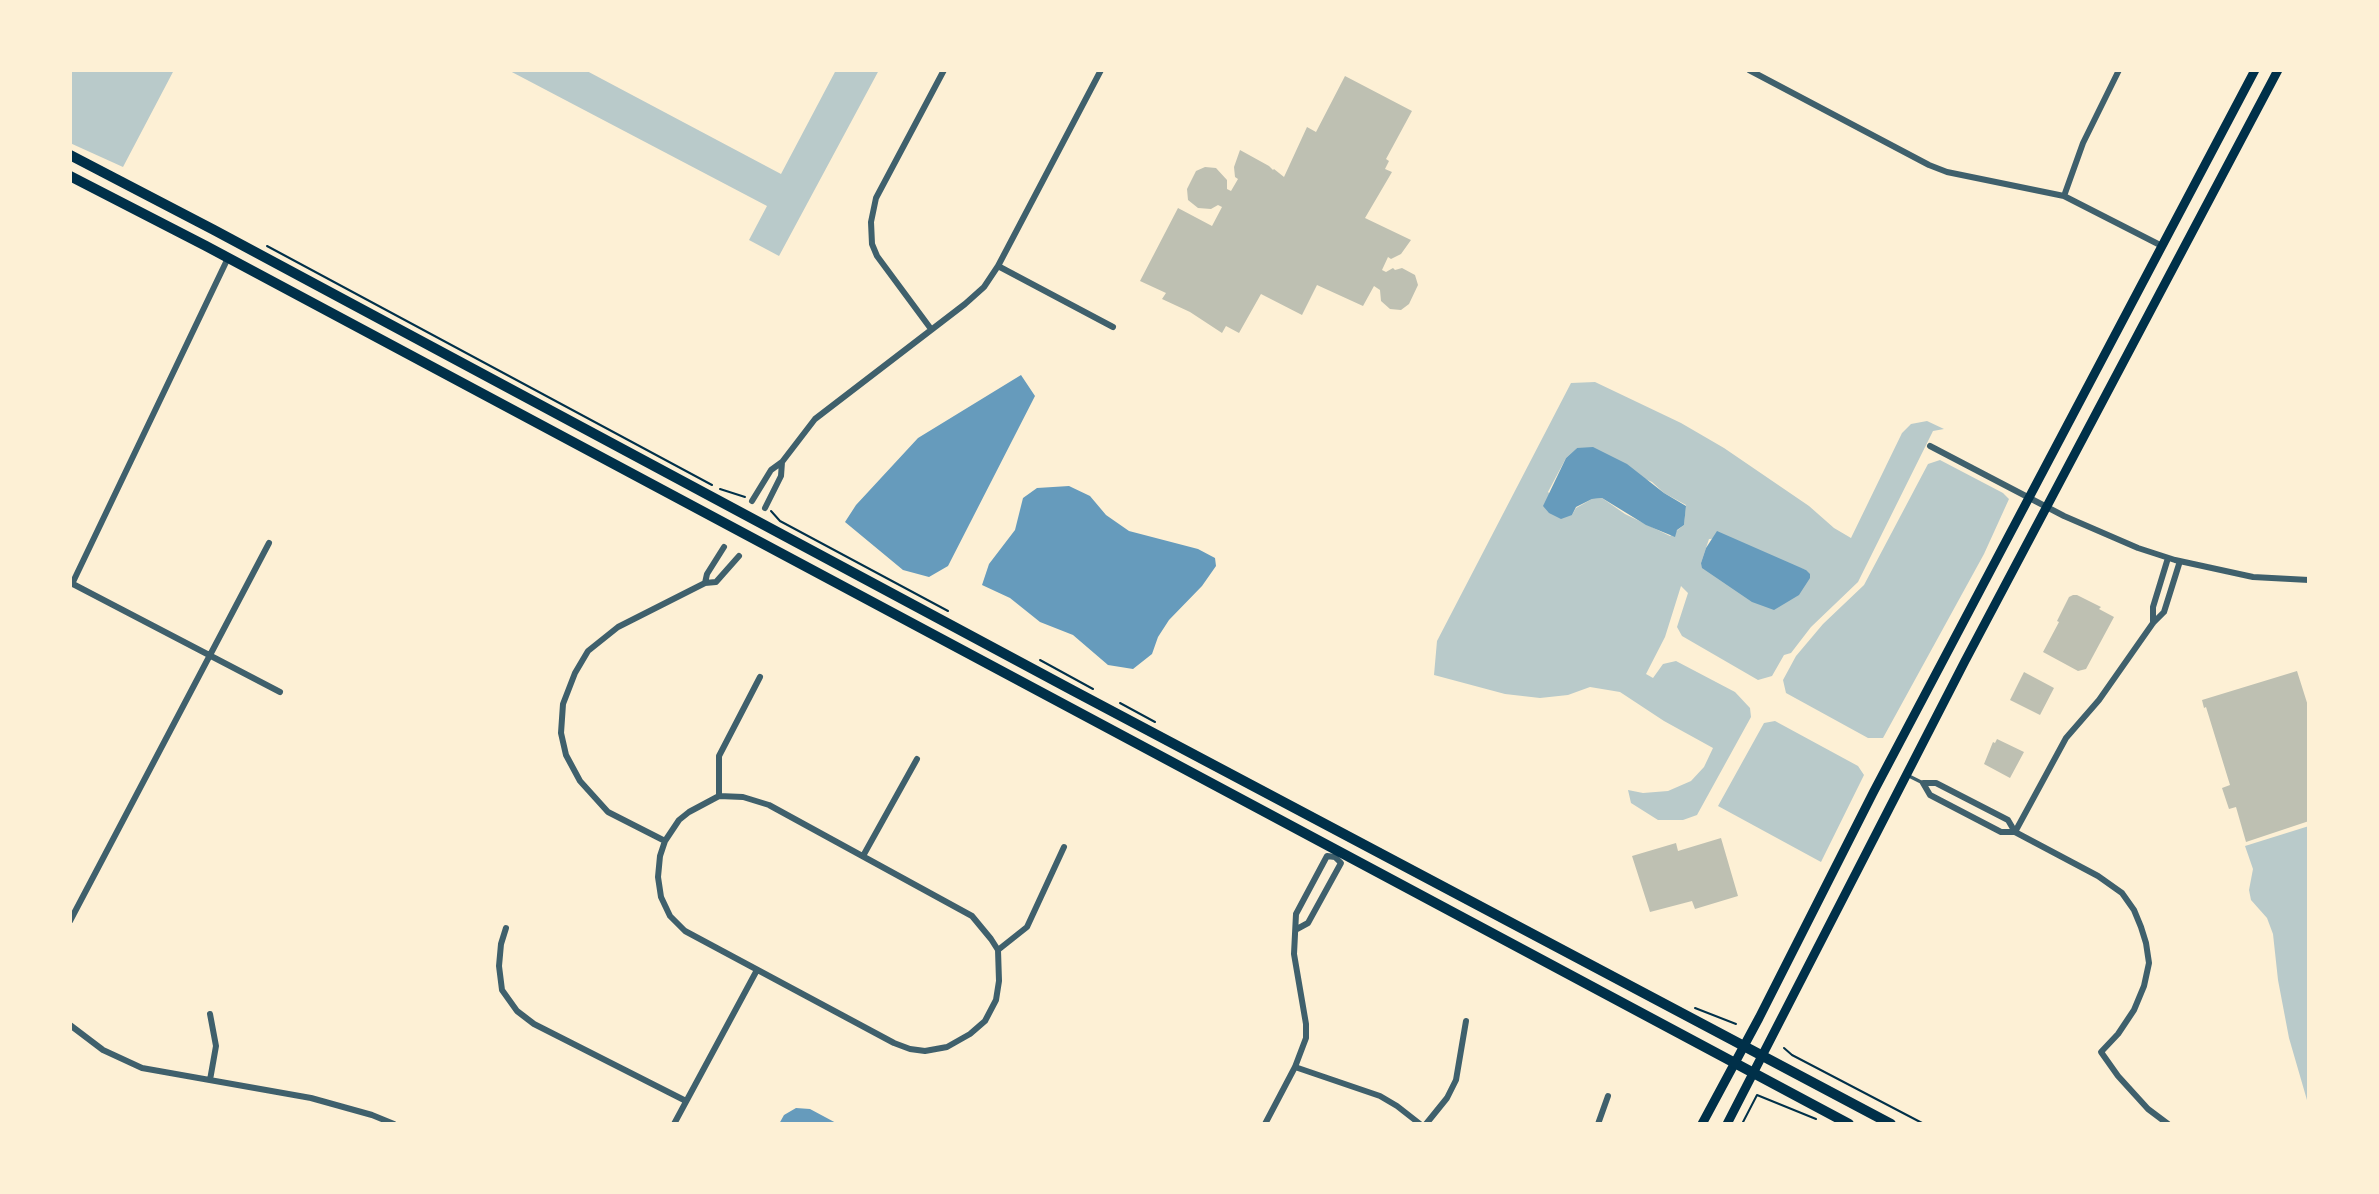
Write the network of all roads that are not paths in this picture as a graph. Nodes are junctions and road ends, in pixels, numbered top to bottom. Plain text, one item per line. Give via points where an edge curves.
1 (944, 70) edge
2 (1101, 70) edge
3 (1749, 70) edge
4 (2119, 70) edge
5 (2255, 70) edge
6 (2278, 70) edge
7 (70, 155) edge
8 (70, 176) edge
9 (2064, 196) junction
10 (2162, 246) junction
11 (228, 258) junction
12 (998, 266) junction
13 (1113, 327) dead end
14 (931, 330) junction
15 (1930, 446) dead end
16 (782, 463) junction
17 (2029, 497) junction
18 (752, 502) dead end
19 (2047, 507) junction
20 (768, 510) road end
21 (269, 543) dead end
22 (724, 547) dead end
23 (740, 556) dead end
24 (2168, 558) junction
25 (2180, 561) junction
26 (2309, 580) edge
27 (71, 583) edge
28 (705, 583) junction
29 (2153, 624) junction
30 (209, 656) junction
31 (760, 677) dead end
32 (280, 692) dead end
33 (918, 759) dead end
34 (1907, 775) junction
35 (1923, 783) junction
36 (719, 796) junction
37 (2015, 832) junction
38 (1346, 836) junction
39 (664, 841) junction
40 (1064, 847) dead end
41 (1337, 854) junction
42 (863, 856) junction
43 (70, 921) edge
44 (506, 928) dead end
45 (1297, 929) junction
46 (998, 950) junction
47 (757, 970) junction
48 (210, 1014) dead end
49 (1466, 1021) dead end
50 (70, 1025) edge
51 (1744, 1046) junction
52 (1763, 1055) junction
53 (1734, 1063) junction
54 (1295, 1067) junction
55 (1753, 1073) junction
56 (210, 1080) junction
57 (1608, 1096) dead end
58 (686, 1101) junction
59 (2160, 1121) edge
60 (390, 1123) edge
61 (674, 1124) edge
62 (1265, 1124) edge
63 (1420, 1124) edge
64 (1426, 1124) edge
65 (1598, 1124) edge
66 (1702, 1124) edge
67 (1727, 1124) edge
68 (1849, 1124) edge
69 (1891, 1124) edge
70 (2168, 1124) edge

1 - 14 street via 876,198 870,222 877,256
2 - 12 street
3 - 9 street via 1929,165
4 - 9 street via 2086,136
5 - 10 main road
6 - 19 main road
7 - 38 main road
8 - 11 main road
9 - 10 street
10 - 17 main road
11 - 27 street
11 - 41 main road
12 - 13 street
12 - 14 street via 975,296
14 - 16 street via 815,419
15 - 17 street
16 - 18 street via 771,470
16 - 20 street
17 - 19 street
17 - 51 main road
19 - 24 street
19 - 34 main road
21 - 30 street
22 - 28 street
23 - 28 street via 716,582
24 - 25 street
24 - 29 street via 2153,607
25 - 26 street via 2253,577
25 - 29 street via 2164,612
27 - 30 street
28 - 39 street via 618,627 588,651 563,704 561,733 580,782 608,812
29 - 37 street via 2066,738
30 - 32 street
30 - 43 street
31 - 36 street via 719,756
33 - 42 street
34 - 35 lane
34 - 52 main road
35 - 37 street via 1936,783 2008,820
35 - 37 street via 1930,795 2001,832
36 - 39 street via 679,820
36 - 42 street via 769,805
37 - 59 street via 2098,876 2122,893 2134,910 2149,963 2144,986 2134,1010 2101,1052
38 - 41 street
38 - 51 main road
39 - 47 street via 657,877 670,916 696,939
40 - 46 street via 1027,927
41 - 45 street via 1341,863 1308,923
41 - 45 street via 1326,856 1296,914
41 - 53 main road
42 - 46 street via 972,916
44 - 58 street via 499,966 502,990 516,1011
45 - 54 street via 1294,954 1306,1024 1304,1046
46 - 47 street via 999,981 991,1011 978,1028 955,1044 925,1051 894,1043
47 - 58 street
48 - 56 street via 216,1046
49 - 64 street via 1456,1080
50 - 56 street via 126,1062
51 - 52 main road
51 - 53 main road
52 - 55 main road
52 - 69 main road
53 - 55 main road
53 - 66 main road
54 - 62 street
54 - 63 street via 1380,1096
55 - 67 main road
55 - 68 main road
56 - 60 street via 311,1098
57 - 65 street
58 - 61 street
59 - 70 street

